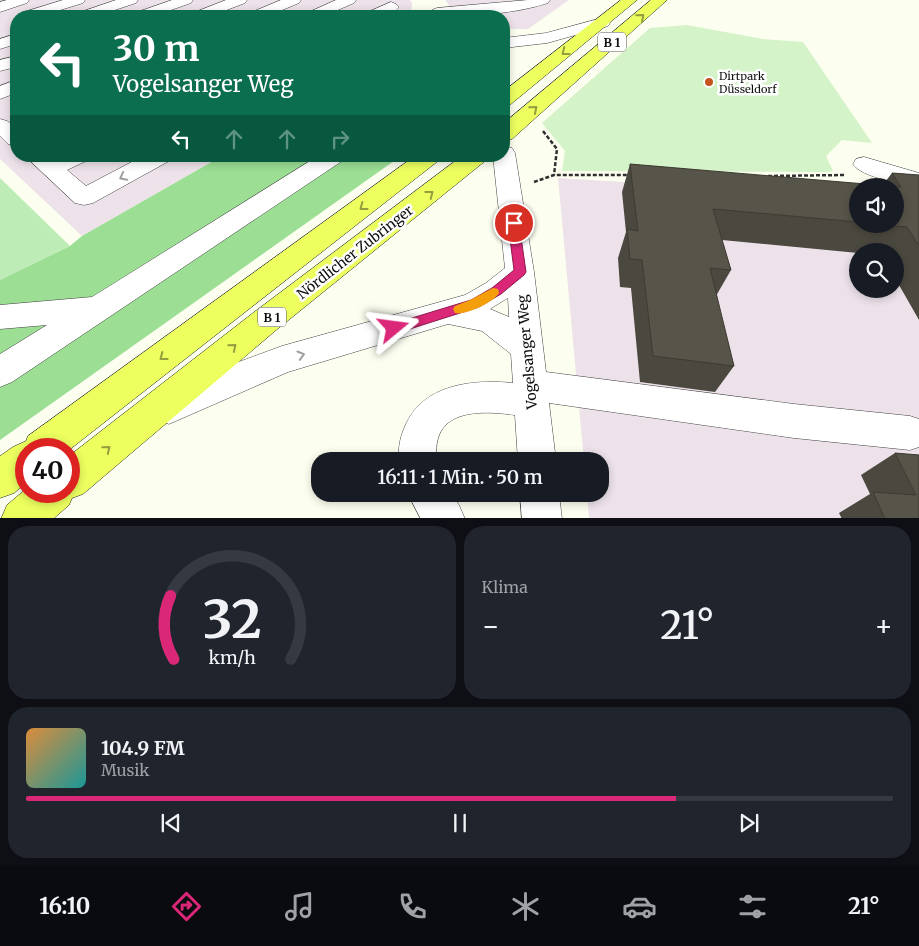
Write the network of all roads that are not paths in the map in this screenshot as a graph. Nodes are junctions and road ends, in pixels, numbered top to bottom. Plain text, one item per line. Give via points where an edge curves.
1 (22, 0) edge
2 (78, 0) edge
3 (132, 0) edge
4 (186, 0) edge
5 (240, 0) edge
6 (294, 0) edge
7 (348, 0) edge
8 (543, 0) edge
9 (630, 0) edge
10 (660, 0) edge
11 (0, 7) edge
12 (46, 10) edge
13 (101, 10) edge
14 (157, 10) edge
15 (214, 10) edge
16 (270, 10) edge
17 (326, 10) edge
18 (435, 10) edge
19 (602, 23) junction
20 (542, 39) junction
21 (510, 42) edge
22 (510, 53) edge
23 (510, 95) edge
24 (0, 125) edge
25 (510, 129) edge
26 (10, 134) edge
27 (150, 162) edge
28 (325, 162) edge
29 (422, 162) edge
30 (469, 162) edge
31 (505, 162) edge
32 (44, 163) edge
33 (864, 164) road end
34 (919, 180) edge
35 (520, 272) junction
36 (100, 308) junction
37 (450, 312) junction
38 (0, 317) edge
39 (528, 349) junction
40 (0, 372) edge
41 (531, 393) junction
42 (143, 420) junction
43 (910, 433) dead end
44 (56, 438) edge
45 (416, 452) edge
46 (536, 452) edge
47 (15, 468) edge
48 (80, 471) edge
49 (0, 479) edge
50 (434, 502) edge
51 (541, 502) edge
52 (40, 503) edge
53 (21, 518) edge
54 (445, 518) edge
55 (542, 518) edge

1 - 11 street
2 - 12 street
3 - 13 street
4 - 14 street
5 - 15 street
6 - 16 street
7 - 17 street
8 - 18 street via 524,6
9 - 19 main road, B 1
25 -> 10 main road, B 1
19 - 20 street
19 -> 23 main road, B 1
20 - 21 street
20 - 22 street
24 - 26 street
27 -> 32 street via 84,197
28 - 36 street
29 -> 44 main road, B 1
42 -> 30 main road, Nördlicher Zubringer / B 1
31 - 35 street, Vogelsanger Weg
33 - 34 street
35 - 37 street via 474,304
35 - 39 street, Vogelsanger Weg
36 - 38 street
36 - 40 street
37 - 39 street via 480,316 505,327
42 -> 37 street via 282,360
39 - 41 street, Vogelsanger Weg
41 - 43 street
41 - 45 street via 470,398 446,406 426,420
41 - 46 street, Vogelsanger Weg
48 -> 42 main road, Nördlicher Zubringer / B 1
47 - 49 main road
50 - 54 street
51 - 55 street
52 - 53 main road

